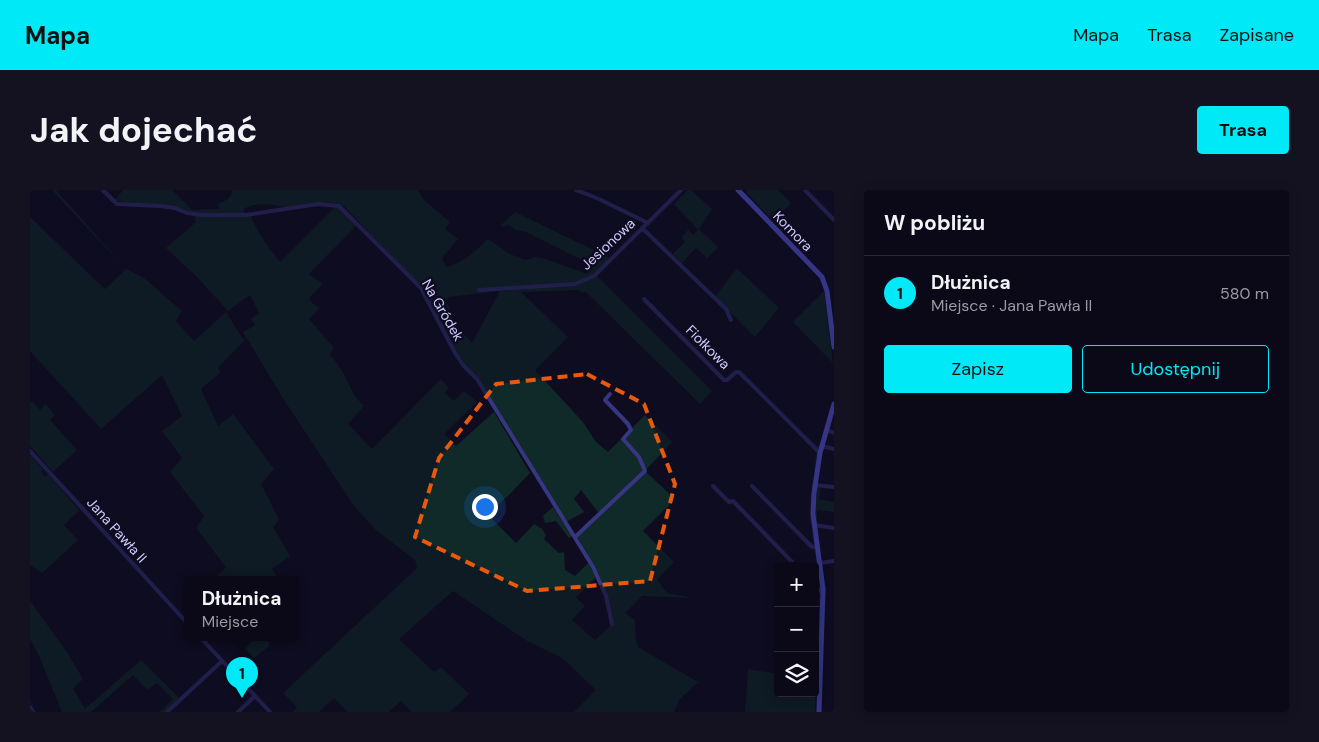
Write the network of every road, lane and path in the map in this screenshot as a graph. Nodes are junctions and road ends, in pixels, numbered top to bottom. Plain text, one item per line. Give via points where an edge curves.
1 (103, 190) edge
2 (576, 190) edge
3 (680, 190) edge
4 (738, 190) edge
5 (805, 190) edge
6 (834, 220) edge
7 (648, 223) junction
8 (642, 228) junction
9 (834, 289) edge
10 (479, 290) dead end
11 (827, 291) junction
12 (644, 299) dead end
13 (731, 320) dead end
14 (834, 346) edge
15 (610, 394) dead end
16 (834, 404) edge
17 (826, 430) junction
18 (834, 433) edge
19 (822, 446) junction
20 (834, 449) edge
21 (30, 451) edge
22 (820, 453) junction
23 (815, 485) junction
24 (713, 486) dead end
25 (752, 486) dead end
26 (834, 488) edge
27 (813, 525) junction
28 (834, 528) edge
29 (575, 537) junction
30 (817, 548) junction
31 (834, 561) edge
32 (792, 562) edge
33 (820, 563) junction
34 (819, 589) edge
35 (824, 595) junction
36 (184, 620) edge
37 (612, 624) dead end
38 (204, 641) edge
39 (222, 661) junction
40 (255, 696) junction
41 (30, 707) edge
42 (33, 712) edge
43 (167, 712) edge
44 (238, 712) edge
45 (270, 712) edge
46 (819, 712) edge

1 - 29 street, Na Gródek via 118,204 161,206 202,215 246,215 318,204 340,206 421,288 455,353 477,378
2 - 7 street
3 - 7 street, Jesionowa
4 - 11 street, Komora via 822,277
5 - 6 street
7 - 8 street, Jesionowa
8 - 10 street, Jesionowa via 594,276 575,284
8 - 13 street via 726,310
9 - 11 street
11 - 14 street
12 - 22 street, Fiołkowa via 724,380 740,372
15 - 29 street via 605,400 628,424 631,430 623,439 639,457 645,471
16 - 17 street
17 - 18 street
17 - 19 street
19 - 20 street
19 - 22 street
21 - 36 street, Jana Pawła II
22 - 23 street
23 - 26 street
23 - 27 street
24 - 32 street via 729,502 733,501
25 - 30 street via 811,546
27 - 28 street
27 - 30 street
29 - 37 street, Na Gródek via 606,596
30 - 33 street
31 - 33 street
33 - 35 street
34 - 35 street
35 - 46 street
38 - 39 street
39 - 40 street
39 - 43 street
40 - 44 street
40 - 45 street
41 - 42 street

